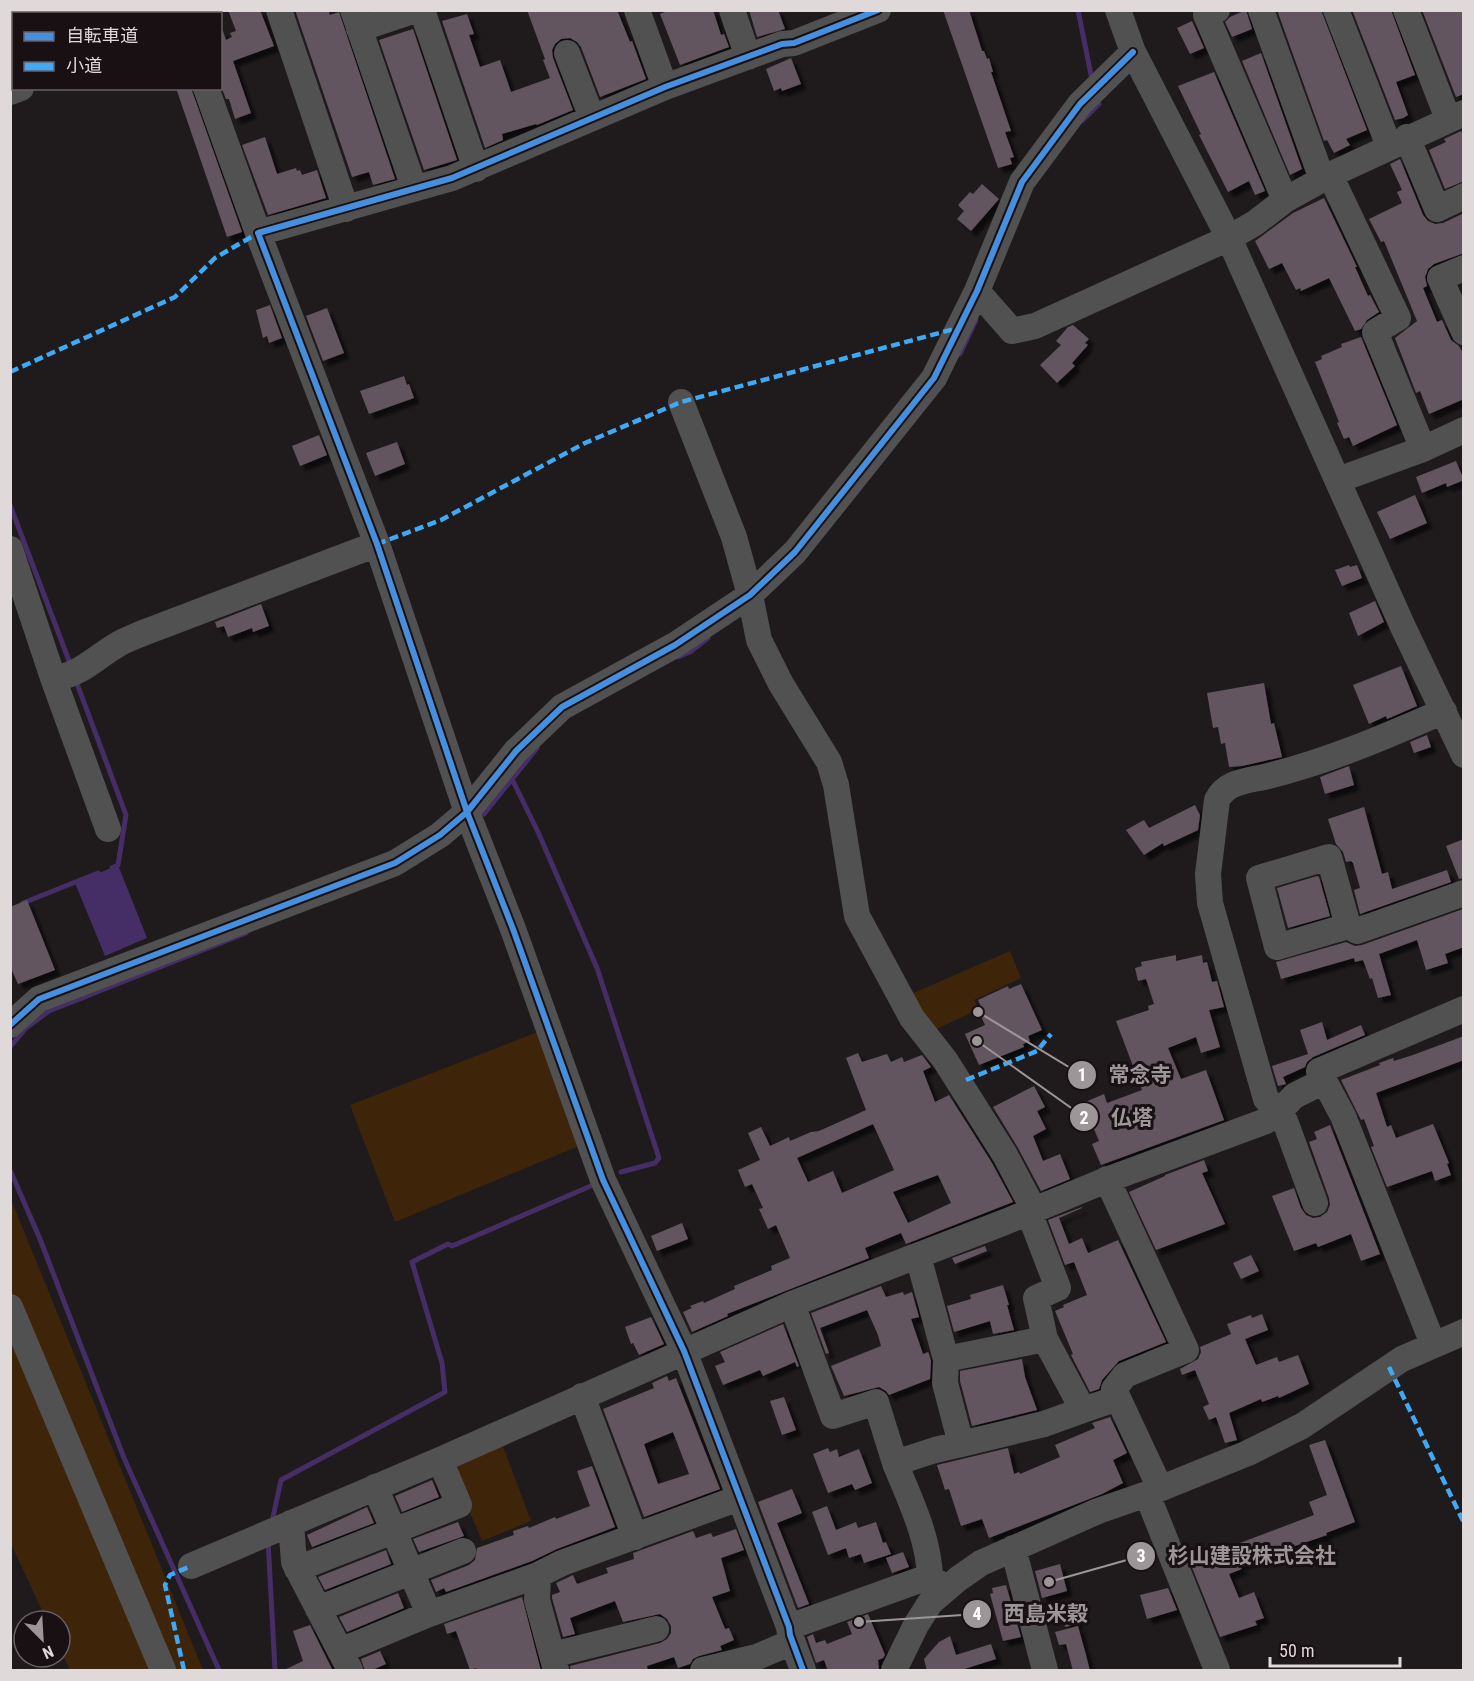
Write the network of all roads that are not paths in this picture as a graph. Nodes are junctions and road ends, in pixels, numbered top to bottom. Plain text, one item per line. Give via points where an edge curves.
1 (279, 10) edge
2 (416, 10) edge
3 (422, 10) edge
4 (637, 10) edge
5 (732, 10) edge
6 (878, 10) edge
7 (1118, 10) edge
8 (1216, 10) edge
9 (1261, 10) edge
10 (1336, 10) edge
11 (1406, 10) edge
12 (356, 20) edge
13 (1133, 52) junction
14 (567, 53) dead end
15 (747, 57) junction
16 (665, 87) junction
17 (207, 90) edge
18 (1456, 116) edge
19 (592, 118) junction
20 (1398, 142) junction
21 (476, 169) junction
22 (1326, 177) junction
23 (414, 189) junction
24 (1464, 196) edge
25 (1285, 200) junction
26 (346, 209) junction
27 (258, 233) junction
28 (1228, 238) junction
29 (1464, 268) edge
30 (977, 291) junction
31 (1464, 332) edge
32 (681, 402) dead end
33 (1464, 430) edge
34 (1423, 449) junction
35 (1338, 480) junction
36 (377, 544) junction
37 (10, 549) edge
38 (750, 595) junction
39 (53, 678) junction
40 (1444, 711) junction
41 (1464, 755) edge
42 (467, 812) junction
43 (108, 829) dead end
44 (1464, 894) edge
45 (1348, 926) dead end
46 (1464, 1009) edge
47 (10, 1025) edge
48 (1324, 1081) junction
49 (1280, 1111) junction
50 (1107, 1179) junction
51 (1315, 1203) dead end
52 (1032, 1211) junction
53 (918, 1256) junction
54 (792, 1304) junction
55 (10, 1307) edge
56 (1464, 1332) edge
57 (1045, 1339) junction
58 (1433, 1344) junction
59 (684, 1351) junction
60 (946, 1359) junction
61 (582, 1396) junction
62 (1118, 1398) junction
63 (1083, 1410) junction
64 (961, 1444) junction
65 (440, 1460) junction
66 (895, 1463) junction
67 (375, 1487) junction
68 (1153, 1491) junction
69 (739, 1498) junction
70 (291, 1523) junction
71 (393, 1530) junction
72 (634, 1537) junction
73 (1013, 1548) junction
74 (462, 1551) dead end
75 (190, 1566) dead end
76 (297, 1569) junction
77 (411, 1572) junction
78 (538, 1575) junction
79 (939, 1584) junction
80 (318, 1609) junction
81 (429, 1614) junction
82 (656, 1629) dead end
83 (791, 1634) junction
84 (345, 1660) edge
85 (554, 1663) edge
86 (163, 1671) edge
87 (704, 1671) edge
88 (803, 1671) edge
89 (894, 1671) edge
90 (1045, 1671) edge
91 (1217, 1671) edge

1 - 26 street
2 - 12 street
3 - 21 street
4 - 16 street
5 - 15 street
6 - 15 street
7 - 13 street
8 - 25 street via 1206,15
9 - 22 street
10 - 20 street
11 - 18 street
12 - 23 street
13 - 28 street
13 - 30 street via 1080,104 1022,182
14 - 19 street
15 - 16 street
16 - 19 street
17 - 27 street
18 - 20 street
19 - 21 street
20 - 22 street
20 - 24 street via 1437,209
21 - 23 street
22 - 25 street
22 - 34 street via 1398,318 1375,332
23 - 26 street
25 - 28 street
26 - 27 street
27 - 36 street
28 - 30 street via 1035,326 1012,331
28 - 35 street
29 - 31 street via 1440,278
30 - 38 street via 934,378 795,552
32 - 38 street via 734,537
33 - 34 street
34 - 35 street
35 - 40 street
36 - 39 street via 143,633 64,678
36 - 42 street
37 - 39 street
38 - 42 street via 675,645 562,706 516,751
38 - 52 street via 759,640 785,692 829,762 857,916 912,1018 945,1060 1005,1155
39 - 43 street
40 - 41 street
40 - 49 street via 1346,753 1231,785 1217,800 1208,874 1210,903 1266,1099
42 - 47 street via 440,835 395,863 39,999
42 - 59 street via 603,1180
44 - 45 street via 1357,931
46 - 48 street via 1319,1071
48 - 49 street via 1294,1096
48 - 58 street via 1343,1116
49 - 50 street via 1266,1121
49 - 51 street
50 - 52 street
50 - 62 street via 1186,1350 1125,1375 1114,1389
52 - 53 street
52 - 57 street via 1058,1288 1036,1298
53 - 54 street
53 - 60 street
54 - 59 street
54 - 66 street via 833,1416 876,1402
55 - 86 street
56 - 58 street
57 - 60 street
57 - 63 street
58 - 68 street via 1402,1359 1302,1426 1248,1453
59 - 61 street
59 - 69 street
60 - 64 street via 945,1383
61 - 65 street
61 - 72 street
62 - 63 street
62 - 68 street
63 - 64 street via 1044,1424
64 - 66 street
65 - 67 street
65 - 71 street via 459,1505
66 - 79 street
67 - 70 street
67 - 71 street
68 - 73 street
68 - 91 street
69 - 72 street
69 - 83 street
70 - 75 street
70 - 76 street
71 - 76 street
71 - 77 street
72 - 78 street
73 - 79 street
73 - 90 street
74 - 77 street
76 - 80 street
77 - 80 street
77 - 81 street
78 - 81 street
78 - 85 street via 537,1600
79 - 83 street via 917,1581
79 - 89 street
80 - 84 street
81 - 84 street
82 - 85 street
83 - 87 street via 757,1657
83 - 88 street

